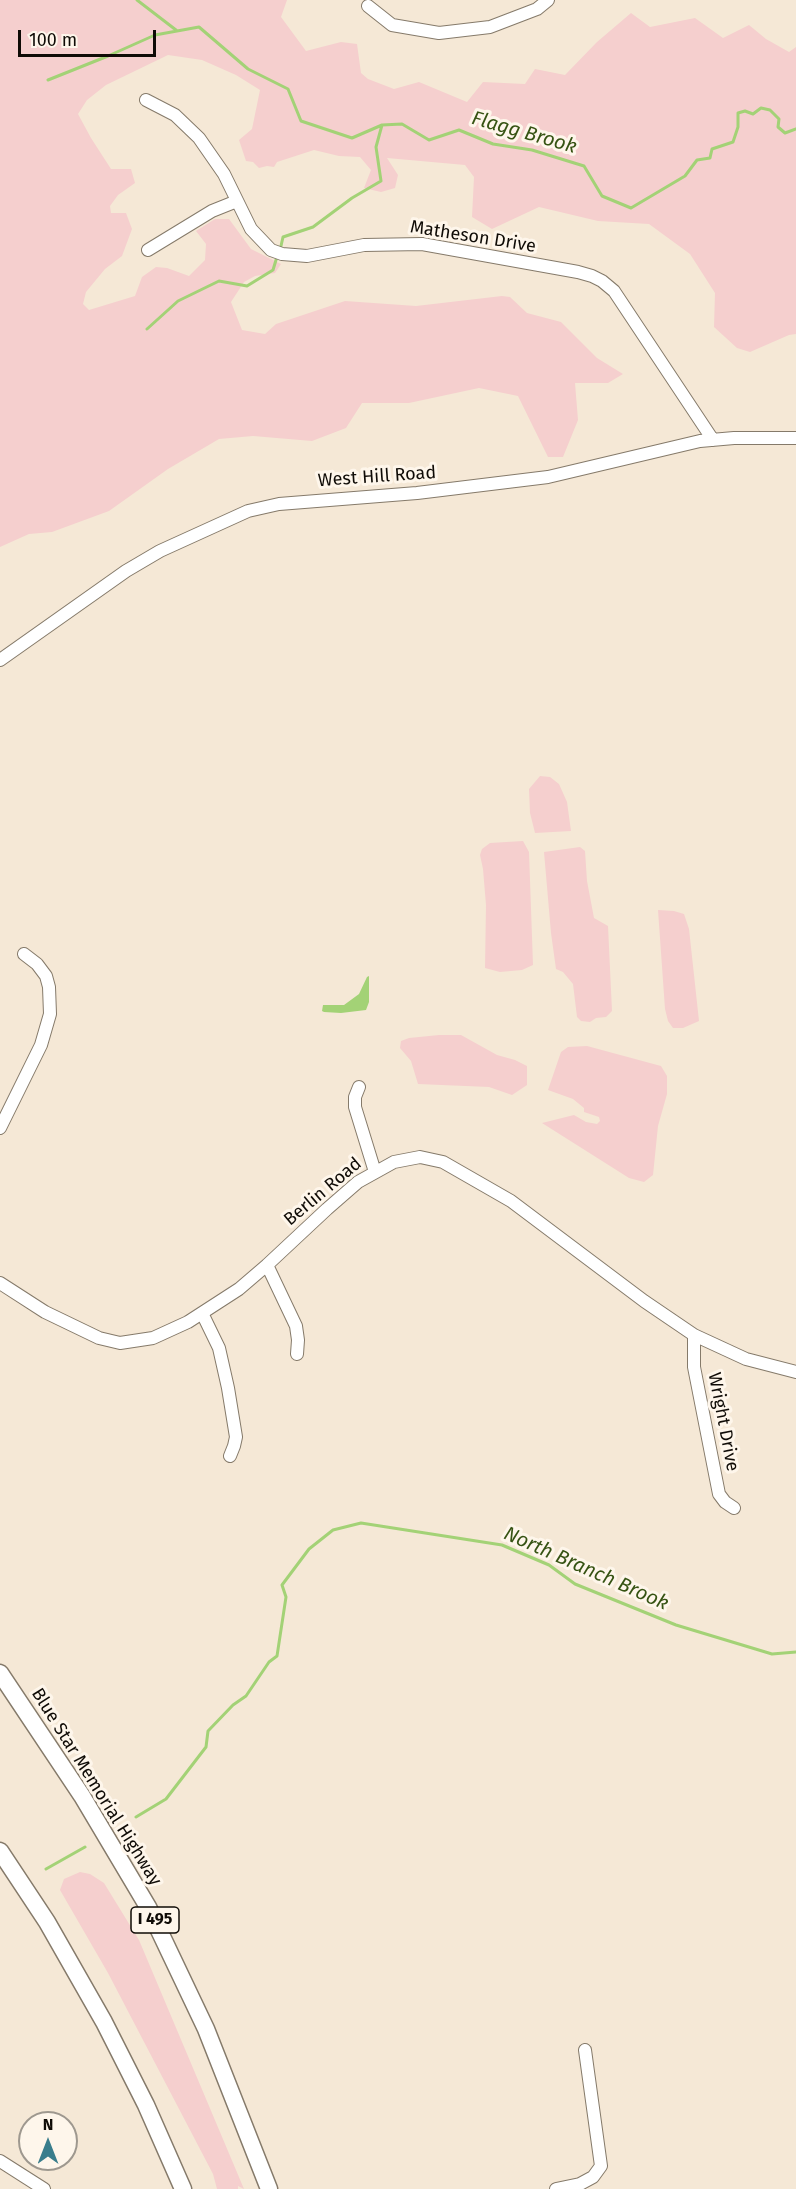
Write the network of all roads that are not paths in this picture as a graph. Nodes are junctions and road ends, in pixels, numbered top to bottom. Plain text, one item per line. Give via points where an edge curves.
1 (548, 0) edge
2 (368, 6) dead end
3 (146, 100) dead end
4 (237, 201) junction
5 (148, 250) dead end
6 (796, 438) edge
7 (713, 440) junction
8 (0, 660) edge
9 (24, 954) dead end
10 (358, 1088) dead end
11 (0, 1128) edge
12 (375, 1172) junction
13 (267, 1265) junction
14 (0, 1283) edge
15 (202, 1313) junction
16 (694, 1335) junction
17 (297, 1354) dead end
18 (796, 1372) edge
19 (230, 1456) dead end
20 (734, 1508) dead end
21 (0, 1673) edge
22 (0, 1851) edge
23 (585, 2050) dead end
24 (0, 2161) edge
25 (44, 2189) edge
26 (183, 2189) edge
27 (269, 2189) edge
28 (556, 2189) edge

1 - 2 street via 537,9 490,27 439,33 392,25
3 - 4 street, Matheson Drive via 175,115 199,138
4 - 5 street via 212,211
4 - 7 street, Matheson Drive via 261,241 282,254 307,256 364,245 422,244 592,276 614,291
6 - 7 street, West Hill Road
7 - 8 street, West Hill Road via 548,477 417,493 299,501 248,511 160,550
9 - 11 street via 46,976 50,1014 41,1046
10 - 12 street via 355,1107
12 - 13 street, Berlin Road via 342,1195
12 - 16 street, Berlin Road via 394,1162 420,1157 443,1162 471,1176 524,1210 644,1302
13 - 15 street, Berlin Road
13 - 17 street via 296,1326
14 - 15 street, Berlin Road via 56,1318 110,1342 153,1338
15 - 19 street via 219,1348 228,1388 236,1437
16 - 18 street, Berlin Road via 746,1359
16 - 20 street, Wright Drive via 694,1367 719,1494
21 - 27 highway, Blue Star Memorial Highway / I 495 via 106,1833 158,1926 210,2038
22 - 26 highway via 105,2022
23 - 28 street via 601,2166 593,2177 580,2184
24 - 25 street

